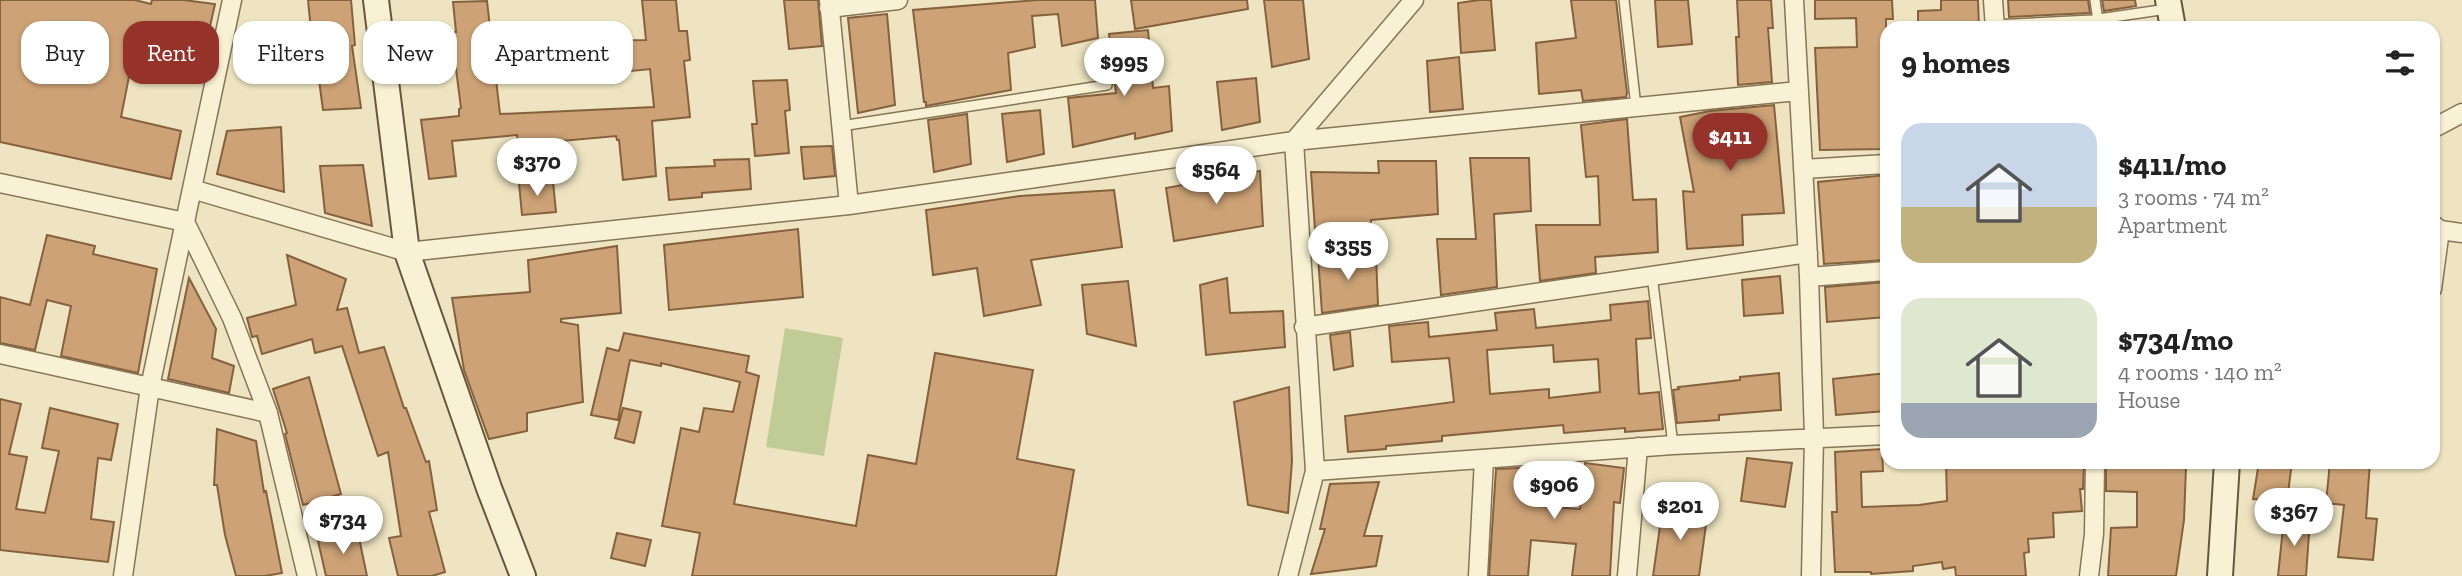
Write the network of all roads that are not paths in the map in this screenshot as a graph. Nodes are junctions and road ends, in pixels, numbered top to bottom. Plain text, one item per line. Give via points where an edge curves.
1 (232, 0) edge
2 (376, 0) edge
3 (898, 0) edge
4 (1414, 0) edge
5 (1624, 0) edge
6 (1794, 0) edge
7 (1993, 0) edge
8 (2095, 0) edge
9 (829, 4) edge
10 (2170, 12) edge
11 (1994, 21) edge
12 (2098, 21) edge
13 (2111, 21) edge
14 (1107, 85) dead end
15 (1798, 91) junction
16 (1636, 107) junction
17 (2462, 113) edge
18 (2440, 125) edge
19 (841, 126) junction
20 (1294, 141) junction
21 (1880, 164) edge
22 (1803, 169) junction
23 (0, 183) edge
24 (192, 189) junction
25 (849, 205) junction
26 (185, 222) junction
27 (2440, 228) edge
28 (2462, 233) edge
29 (407, 252) junction
30 (1808, 253) junction
31 (1880, 271) edge
32 (1652, 275) junction
33 (1809, 277) junction
34 (1304, 327) junction
35 (0, 354) edge
36 (150, 387) junction
37 (268, 413) junction
38 (1880, 435) edge
39 (1814, 437) junction
40 (1673, 445) junction
41 (1638, 447) junction
42 (1484, 459) junction
43 (2095, 469) edge
44 (2227, 469) edge
45 (1315, 471) junction
46 (123, 576) edge
47 (307, 576) edge
48 (523, 576) edge
49 (1288, 576) edge
50 (1478, 576) edge
51 (1627, 576) edge
52 (1811, 576) edge
53 (2089, 576) edge
54 (2220, 576) edge

1 - 24 street
2 - 29 street
3 - 9 street
4 - 20 street
5 - 16 lane
6 - 15 street
7 - 11 street
8 - 12 lane
9 - 19 street
10 - 13 lane
14 - 19 lane
15 - 16 street
15 - 22 street
16 - 20 street
17 - 18 street
19 - 25 street
20 - 25 street
20 - 34 street
21 - 22 street
22 - 30 street
23 - 26 street
24 - 26 street
24 - 29 street
25 - 29 street
26 - 36 street
26 - 37 street via 232,318
27 - 28 street
29 - 48 street
30 - 32 street
30 - 33 street
31 - 33 street
32 - 34 street
32 - 40 lane
33 - 39 street
34 - 45 street
35 - 36 street
36 - 37 street
36 - 46 street
37 - 47 street
38 - 39 street
39 - 40 street
39 - 52 street
40 - 41 street
41 - 42 street
41 - 51 street
42 - 45 street
42 - 50 street
43 - 53 street
44 - 54 street
45 - 49 street

